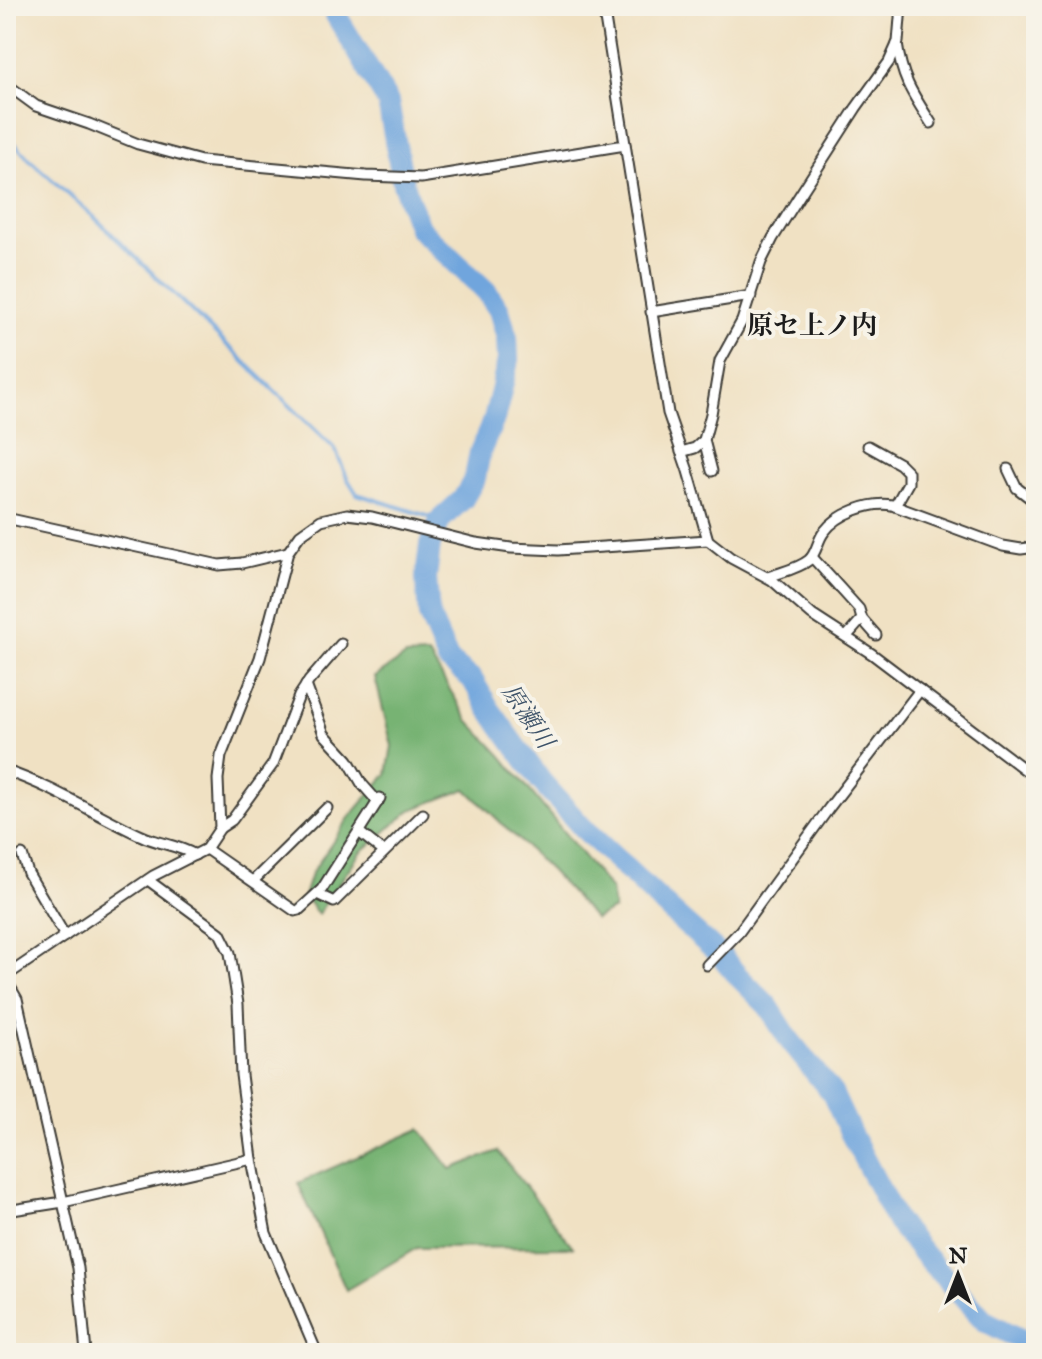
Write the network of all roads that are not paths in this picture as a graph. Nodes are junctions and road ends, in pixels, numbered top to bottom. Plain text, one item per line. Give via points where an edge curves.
1 (603, 6) edge
2 (901, 6) edge
3 (897, 44) junction
4 (6, 84) edge
5 (931, 123) dead end
6 (625, 145) junction
7 (751, 296) junction
8 (651, 312) junction
9 (704, 440) junction
10 (868, 446) dead end
11 (681, 452) junction
12 (1008, 469) dead end
13 (712, 471) dead end
14 (1034, 501) dead end
15 (895, 506) junction
16 (6, 518) edge
17 (708, 540) junction
18 (1036, 547) edge
19 (288, 552) junction
20 (812, 557) junction
21 (768, 577) junction
22 (862, 619) junction
23 (876, 635) dead end
24 (847, 636) junction
25 (341, 644) dead end
26 (306, 685) junction
27 (920, 690) junction
28 (6, 771) edge
29 (1036, 778) edge
30 (327, 808) dead end
31 (423, 814) dead end
32 (220, 828) junction
33 (359, 832) junction
34 (206, 849) junction
35 (384, 852) junction
36 (22, 855) dead end
37 (195, 855) junction
38 (148, 880) junction
39 (253, 881) junction
40 (317, 894) junction
41 (65, 936) junction
42 (707, 965) dead end
43 (6, 978) edge
44 (252, 1159) junction
45 (63, 1202) junction
46 (6, 1211) edge
47 (86, 1353) edge
48 (317, 1353) edge

1 - 6 street
2 - 3 street
3 - 5 street via 907,86
3 - 7 street via 773,238
4 - 6 street via 36,106 201,161 421,178
6 - 8 street
7 - 8 street
7 - 9 street via 720,361
8 - 11 street via 668,413
9 - 11 street
9 - 13 street
10 - 15 street via 908,472
11 - 17 street
12 - 14 street via 1017,488
15 - 18 street via 1003,546
15 - 20 street via 880,503 851,511 824,532
16 - 19 street via 219,565
17 - 19 street via 511,548 347,514 321,520
17 - 21 street
19 - 32 street via 260,658 221,756
20 - 21 street
20 - 22 street
21 - 24 street via 812,615
22 - 23 street
22 - 24 street
24 - 27 street
25 - 26 street
26 - 32 street via 273,764 232,820
26 - 33 street via 324,734 379,800
27 - 29 street
27 - 42 street via 737,934
28 - 37 street via 146,838
30 - 39 street
31 - 35 street
32 - 34 street
33 - 35 street
33 - 40 street
34 - 37 street
34 - 39 street
35 - 40 street via 334,902
36 - 41 street
37 - 38 street
38 - 41 street
38 - 44 street via 220,933 230,953
39 - 40 street via 295,911
41 - 43 street
43 - 45 street via 17,999
44 - 45 street
44 - 48 street via 266,1233
45 - 46 street
45 - 47 street via 78,1268

